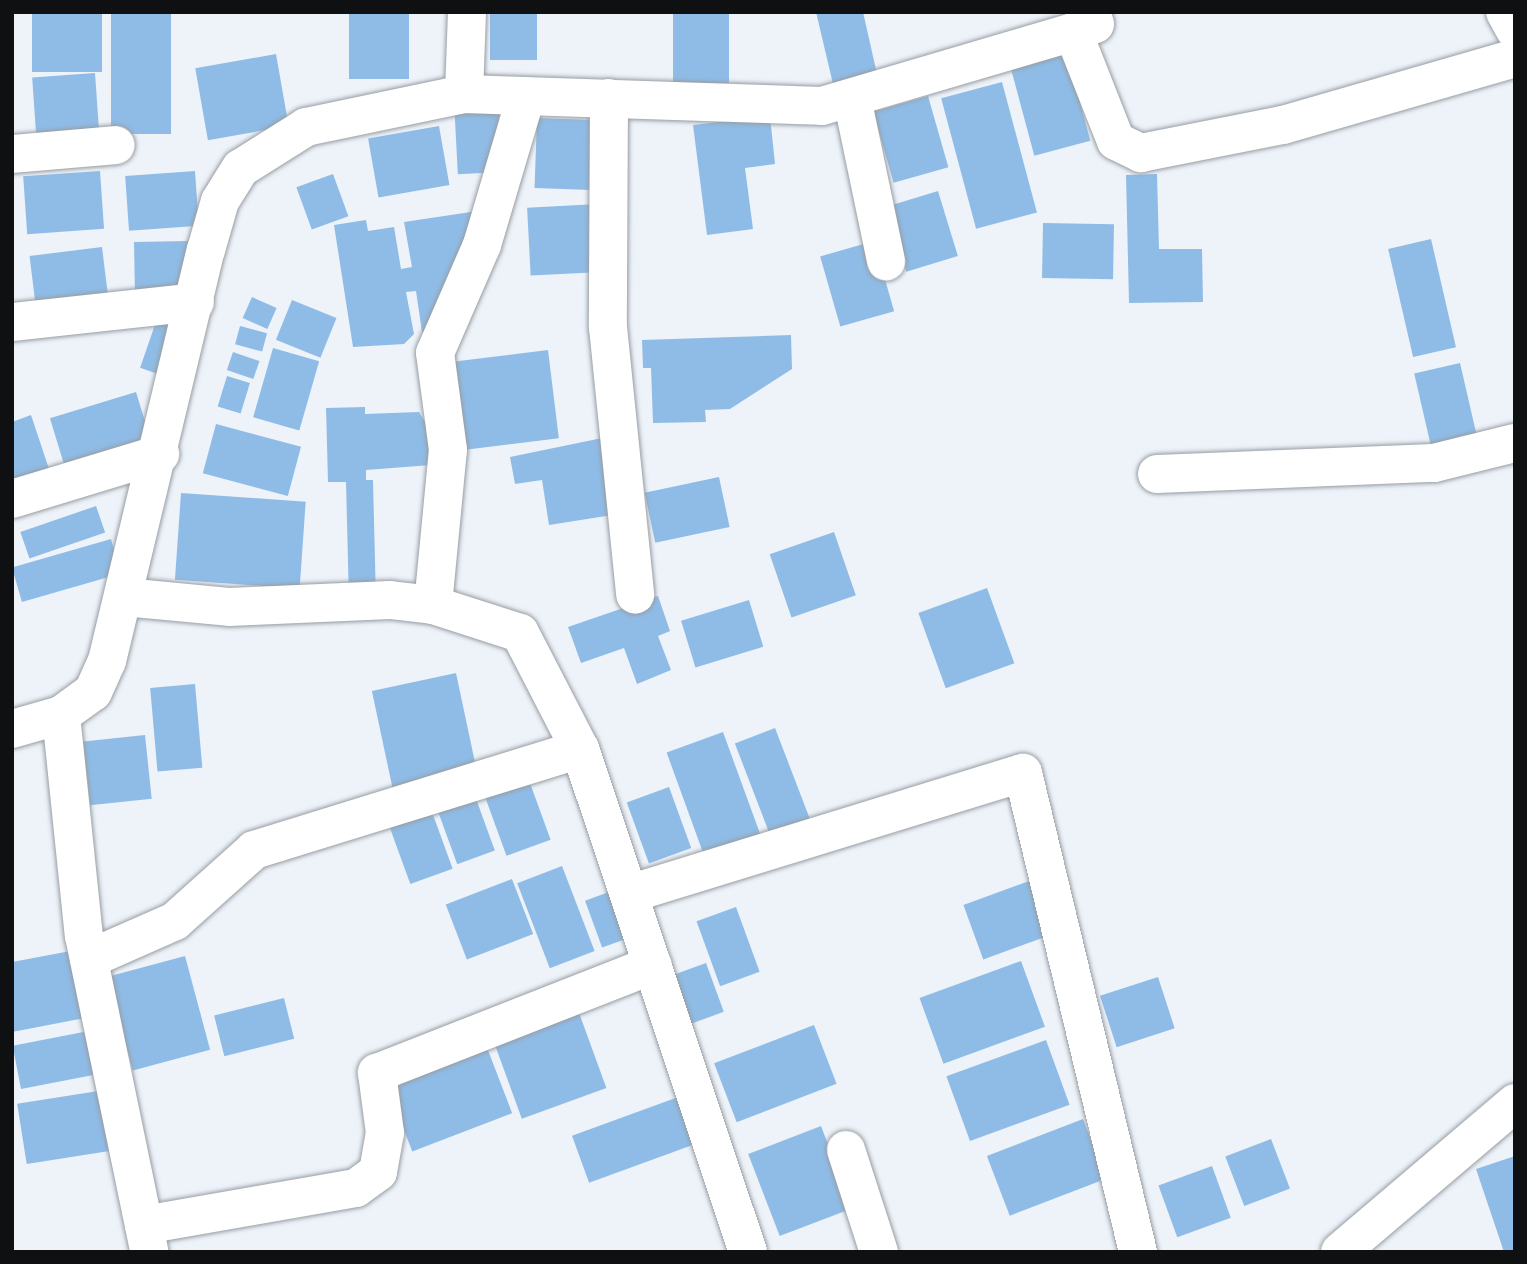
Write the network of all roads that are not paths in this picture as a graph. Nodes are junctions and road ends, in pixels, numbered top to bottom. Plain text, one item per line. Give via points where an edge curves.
1 (467, 12) edge
2 (1505, 12) edge
3 (1082, 22) edge
4 (1515, 30) edge
5 (1515, 58) edge
6 (464, 94) junction
7 (526, 96) junction
8 (609, 98) junction
9 (852, 98) junction
10 (116, 145) dead end
11 (12, 154) edge
12 (886, 261) dead end
13 (195, 302) junction
14 (12, 322) edge
15 (1515, 443) edge
16 (160, 454) junction
17 (1157, 474) dead end
18 (12, 499) edge
19 (635, 595) dead end
20 (124, 597) junction
21 (433, 605) junction
22 (61, 715) junction
23 (12, 729) edge
24 (580, 749) junction
25 (632, 893) junction
26 (89, 960) junction
27 (653, 965) junction
28 (1515, 1102) edge
29 (846, 1150) dead end
30 (146, 1239) edge
31 (748, 1252) edge
32 (879, 1252) edge
33 (1138, 1252) edge
34 (1340, 1252) edge

1 - 6 street
2 - 4 street
3 - 5 street via 1115,142 1140,153 1283,125
3 - 9 street
6 - 7 street
6 - 13 street via 306,127 241,168 220,201
7 - 8 street
7 - 21 street via 482,245 435,353 448,450
8 - 9 street via 822,106
8 - 19 street via 608,327
9 - 12 street
10 - 11 street
13 - 14 street
13 - 16 street
15 - 17 street via 1434,463
16 - 18 street
16 - 20 street
20 - 21 street via 229,607
20 - 22 street via 93,692
21 - 24 street via 520,633
22 - 23 street
22 - 26 street
24 - 25 street
24 - 26 street via 254,850 175,921
25 - 27 street
25 - 33 street via 1023,773
26 - 30 street
27 - 30 street via 377,1073 385,1133 378,1172 356,1188
27 - 31 street
28 - 34 street
29 - 32 street

